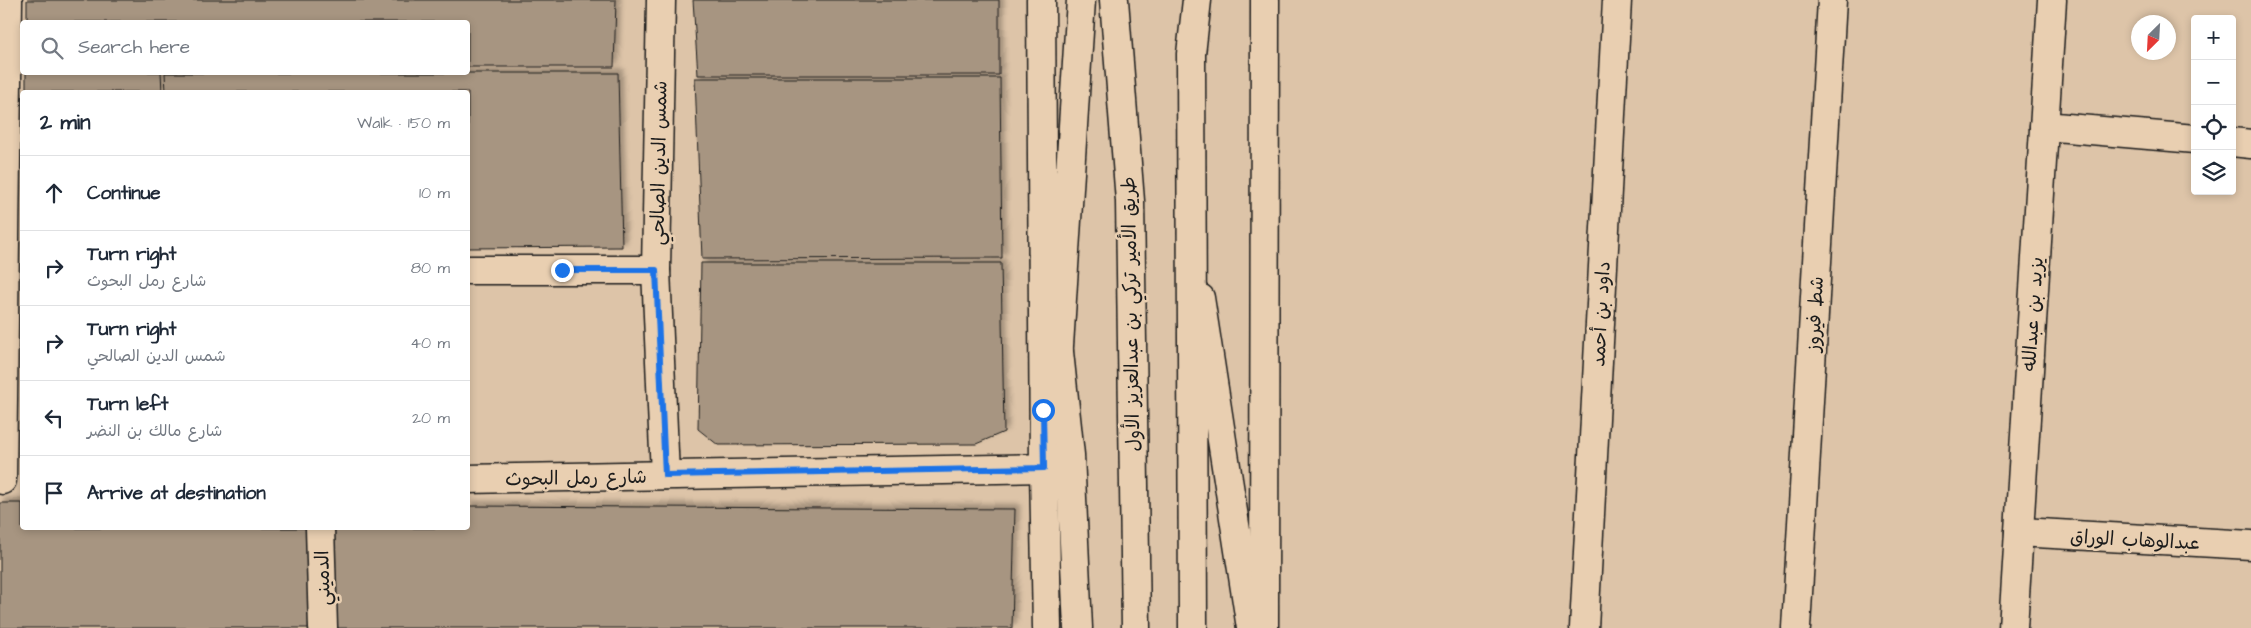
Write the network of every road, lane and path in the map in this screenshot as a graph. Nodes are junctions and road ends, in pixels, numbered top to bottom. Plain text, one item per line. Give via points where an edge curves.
1 (8, 0) edge
2 (661, 0) edge
3 (1041, 0) edge
4 (1081, 0) edge
5 (1114, 0) edge
6 (1197, 0) edge
7 (1265, 0) edge
8 (1617, 0) edge
9 (1832, 0) edge
10 (2052, 0) edge
11 (2044, 126) junction
12 (2191, 139) edge
13 (2236, 142) edge
14 (2251, 144) edge
15 (1191, 241) junction
16 (14, 270) edge
17 (470, 270) edge
18 (656, 270) junction
19 (1059, 352) junction
20 (1044, 468) junction
21 (665, 475) junction
22 (470, 479) edge
23 (8, 480) edge
24 (320, 530) edge
25 (2019, 532) junction
26 (2251, 545) edge
27 (324, 628) edge
28 (1047, 628) edge
29 (1078, 628) edge
30 (1136, 628) edge
31 (1193, 628) edge
32 (1251, 628) edge
33 (1264, 628) edge
34 (1584, 628) edge
35 (1796, 628) edge
36 (2013, 628) edge

1 - 16 street
2 - 18 street, شمس الدين الصالحي
3 - 20 street
4 - 19 street
5 - 30 street, طريق الأمير تركي بن عبدالعزيز الأول via 1130,201
6 - 15 street via 1191,54
7 - 33 street
8 - 34 street, داود بن أحمد
9 - 35 street, شط فيروز
10 - 11 street, يزيد بن عبدالله
11 - 12 street
11 - 25 street, يزيد بن عبدالله
13 - 14 street
15 - 31 street
15 - 32 street
16 - 23 street
17 - 18 street
18 - 21 street, شمس الدين الصالحي
19 - 20 street via 1055,405
19 - 29 street via 1070,455
20 - 21 street, شارع رمل البحوث
20 - 28 street
21 - 22 street, شارع رمل البحوث
24 - 27 street, الدميني
25 - 26 street, عبدالوهاب الوراق
25 - 36 street, يزيد بن عبدالله

